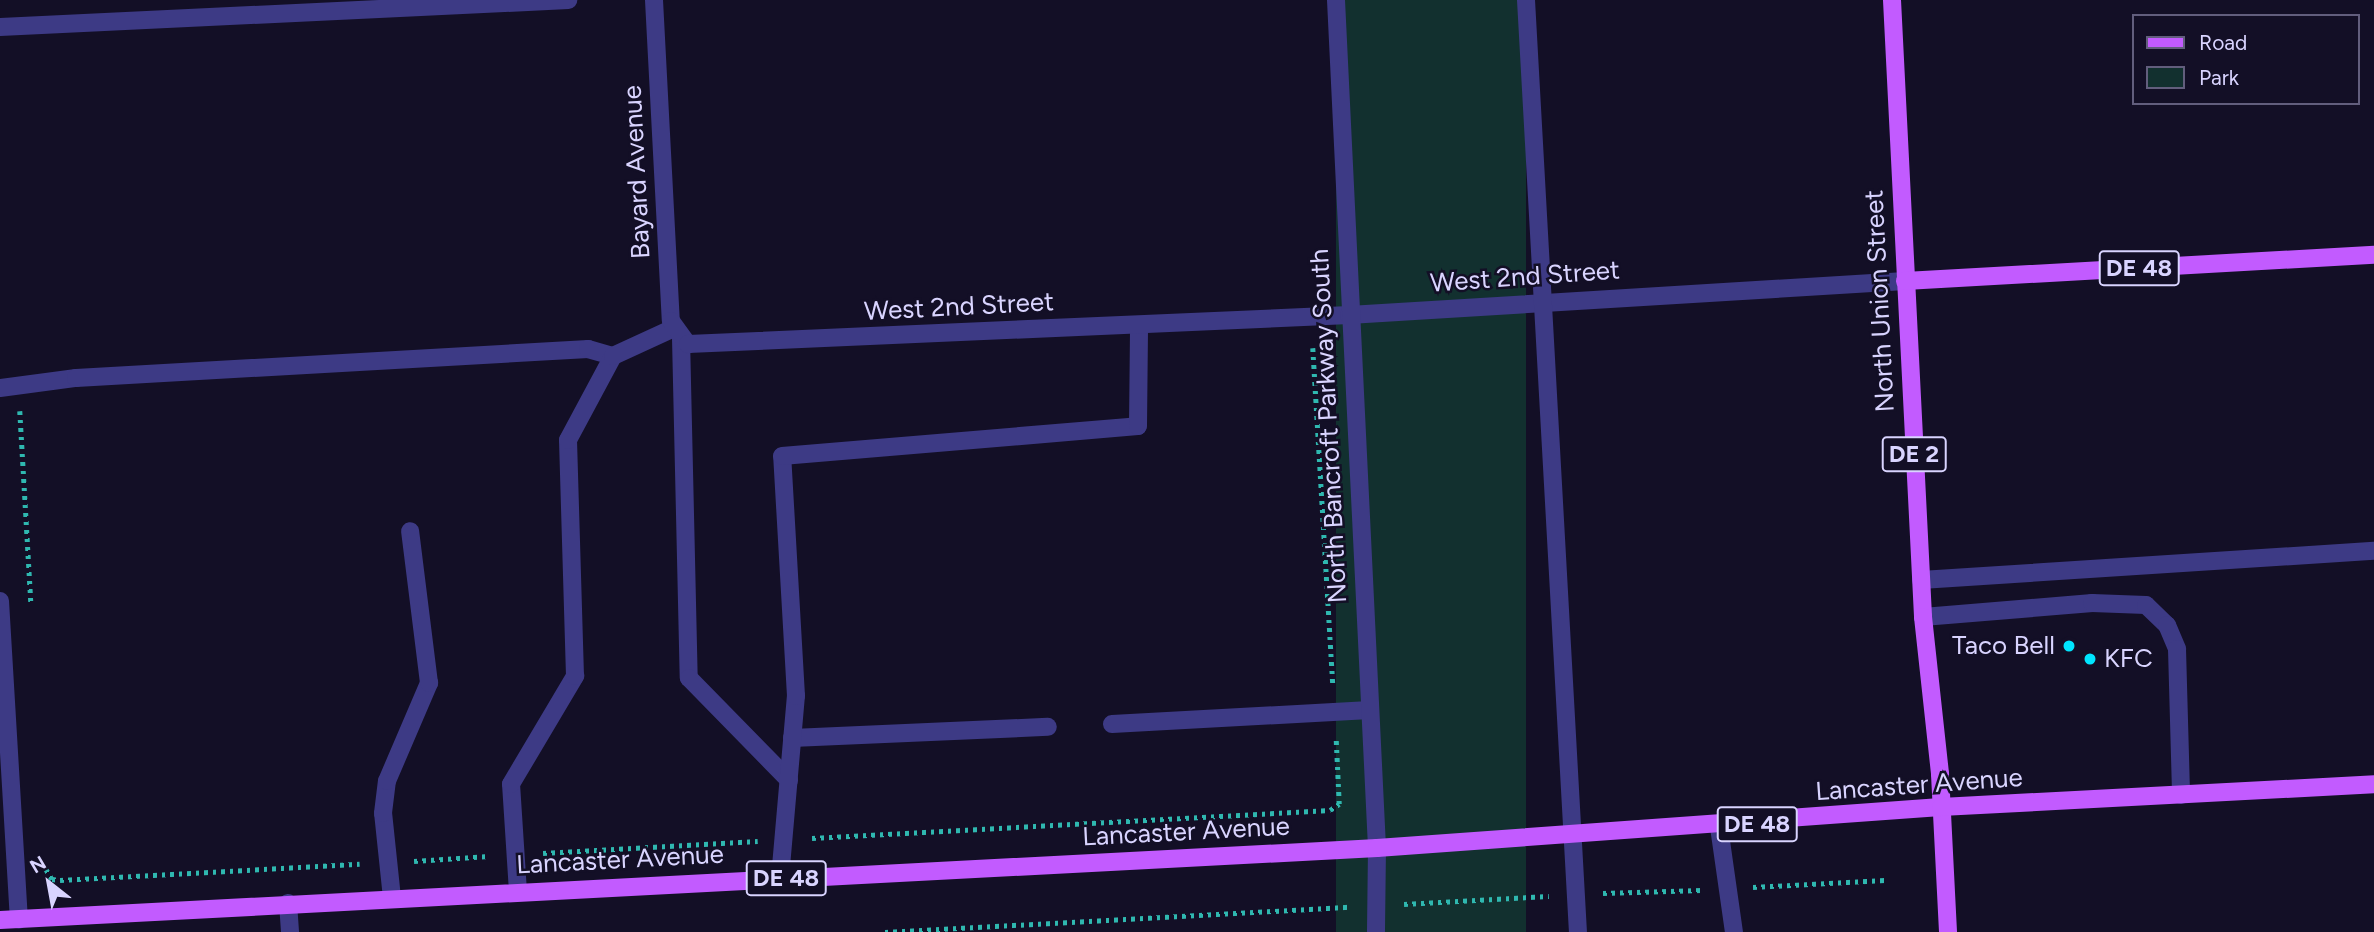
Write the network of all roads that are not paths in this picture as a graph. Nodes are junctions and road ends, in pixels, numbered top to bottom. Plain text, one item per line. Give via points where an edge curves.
1 (568, 0) edge
2 (654, 0) edge
3 (1336, 0) edge
4 (1526, 0) edge
5 (1892, 0) edge
6 (0, 27) edge
7 (2374, 255) edge
8 (1905, 281) junction
9 (1543, 301) junction
10 (1349, 315) junction
11 (1139, 325) junction
12 (677, 333) junction
13 (613, 356) junction
14 (0, 388) edge
15 (410, 531) dead end
16 (2374, 551) edge
17 (1921, 580) junction
18 (0, 601) edge
19 (1923, 617) junction
20 (1370, 709) junction
21 (1112, 724) dead end
22 (1048, 727) dead end
23 (792, 738) junction
24 (789, 780) junction
25 (2374, 785) edge
26 (2181, 795) junction
27 (1941, 807) junction
28 (1719, 827) junction
29 (1572, 836) junction
30 (1377, 848) junction
31 (780, 878) junction
32 (518, 892) junction
33 (392, 898) junction
34 (288, 903) junction
35 (19, 919) junction
36 (0, 920) edge
37 (290, 932) edge
38 (1376, 932) edge
39 (1578, 932) edge
40 (1734, 932) edge
41 (1948, 932) edge

1 - 6 street
2 - 12 street, Bayard Avenue
3 - 10 street, North Bancroft Parkway South
4 - 9 street
5 - 8 main road, North Union Street / DE 2
7 - 8 main road, West 2nd Street / DE 48
8 - 9 street, West 2nd Street
8 - 17 main road, North Union Street / DE 2
9 - 10 street, West 2nd Street
9 - 29 street
10 - 11 street, West 2nd Street
10 - 20 street, North Bancroft Parkway South
11 - 12 street, West 2nd Street via 700,345
11 - 23 street via 1138,426 782,456 796,696
12 - 13 street
12 - 24 street, Bayard Avenue via 689,678
13 - 14 street via 588,349 76,378
13 - 32 street via 568,440 575,676 511,784
15 - 33 street via 429,682 387,781 383,813
16 - 17 street
17 - 19 main road, North Union Street / DE 2
18 - 35 street
19 - 26 street via 2092,603 2146,604 2167,625 2176,649
19 - 27 main road, North Union Street / DE 2
20 - 21 street
20 - 30 street, North Bancroft Parkway South
22 - 23 street
23 - 24 street
24 - 31 street
25 - 26 main road, Lancaster Avenue / DE 48
26 - 27 main road, Lancaster Avenue / DE 48
27 - 28 main road, Lancaster Avenue / DE 48
27 - 41 main road, DE 2
28 - 29 main road, Lancaster Avenue / DE 48
28 - 40 street
29 - 30 main road, Lancaster Avenue / DE 48
29 - 39 street
30 - 31 main road, Lancaster Avenue / DE 48
30 - 38 street, North Bancroft Parkway South
31 - 32 main road, Lancaster Avenue / DE 48
32 - 33 main road, Lancaster Avenue / DE 48
33 - 34 main road, Lancaster Avenue / DE 48
34 - 35 main road, Lancaster Avenue / DE 48
34 - 37 street
35 - 36 main road, Lancaster Avenue / DE 48

